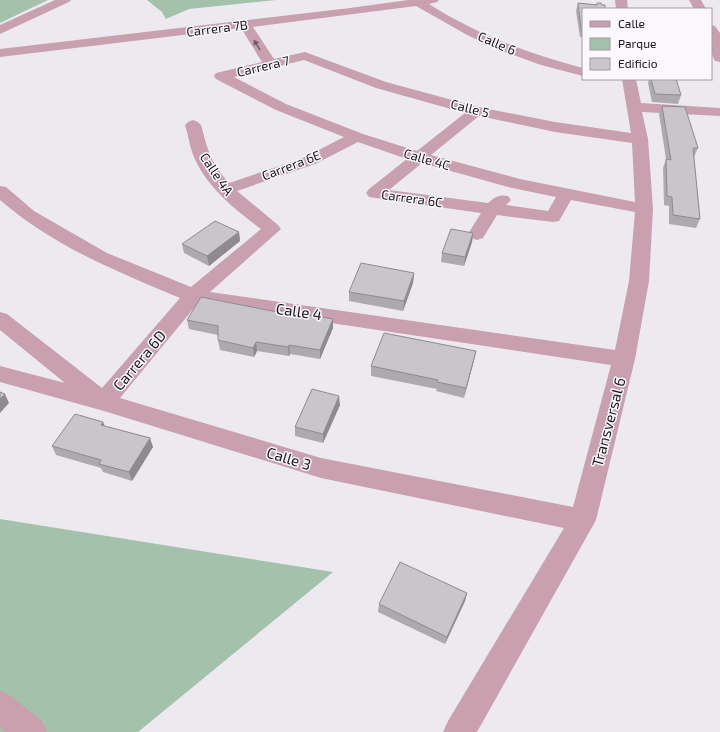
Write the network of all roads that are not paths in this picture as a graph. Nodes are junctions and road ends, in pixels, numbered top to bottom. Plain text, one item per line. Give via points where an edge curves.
1 (65, 0) edge
2 (433, 0) edge
3 (418, 2) edge
4 (245, 25) junction
5 (0, 30) edge
6 (712, 31) edge
7 (0, 53) edge
8 (305, 56) joint
9 (720, 58) edge
10 (270, 64) junction
11 (582, 72) edge
12 (221, 76) joint
13 (625, 81) edge
14 (635, 107) junction
15 (476, 111) junction
16 (720, 112) edge
17 (193, 125) dead end
18 (356, 137) junction
19 (640, 138) junction
20 (419, 157) junction
21 (518, 184) junction
22 (224, 190) junction
23 (0, 191) edge
24 (566, 194) junction
25 (492, 209) junction
26 (644, 209) junction
27 (272, 229) joint
28 (477, 234) dead end
29 (193, 296) junction
30 (0, 319) edge
31 (624, 359) junction
32 (0, 374) edge
33 (104, 402) junction
34 (583, 520) junction
35 (0, 706) edge
36 (31, 732) edge
37 (459, 732) edge

1 - 5 street
2 - 3 street, Carrera 7B
3 - 4 street, Carrera 7B
3 - 11 street, Calle 6 via 484,38 526,55
4 - 7 street, Carrera 7B
10 -> 4 street
6 - 9 street
8 - 10 street, Carrera 7
8 - 15 street, Calle 5 via 381,85
10 - 12 street, Carrera 7
12 - 18 street, Calle 4C via 281,107
13 - 14 street, Transversal 6
14 - 16 street
14 - 19 street, Transversal 6
15 - 19 street, Calle 5
15 - 20 street, Carrera 6C
17 - 22 street, Calle 4A via 202,156
18 - 20 street, Calle 4C
18 - 22 street, Carrera 6E via 308,161
19 - 26 street, Transversal 6
20 - 21 street, Calle 4C
20 - 25 street, Carrera 6C via 375,193
21 - 24 street, Calle 4C
21 - 25 street
22 - 27 street, Calle 4A via 245,210
23 - 29 street, Calle 4 via 28,215 100,257
24 - 25 street, Carrera 6C via 553,218
24 - 26 street, Calle 4C
25 - 28 street
26 - 31 street, Transversal 6 via 639,281
27 - 29 street, Carrera 6D
29 - 31 street, Calle 4
29 - 33 street, Carrera 6D
30 - 33 street, Carrera 6D
31 - 34 street, Transversal 6
32 - 33 street, Calle 3
33 - 34 street, Calle 3 via 322,468
34 - 37 street, Transversal 6
35 - 36 street

